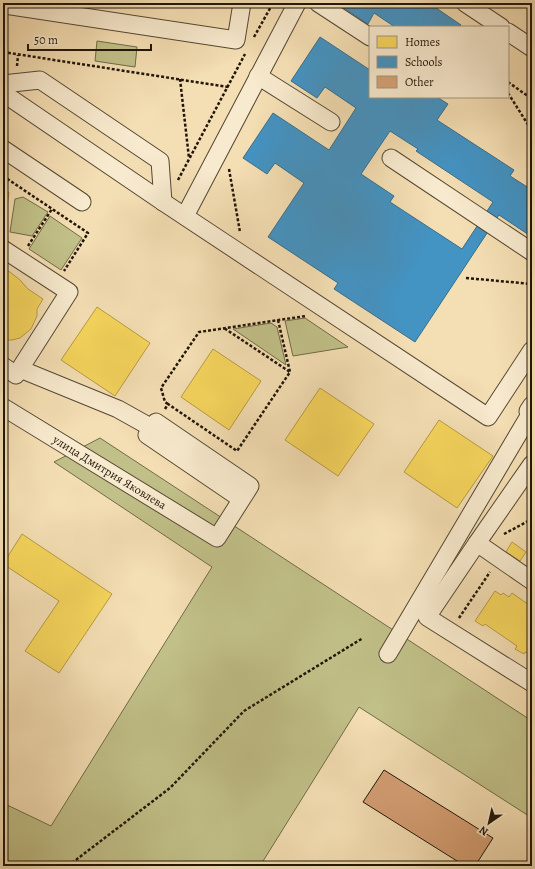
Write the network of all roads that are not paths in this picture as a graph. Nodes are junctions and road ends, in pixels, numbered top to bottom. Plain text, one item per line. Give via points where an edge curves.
1 (242, 3) edge
2 (296, 3) edge
3 (318, 3) edge
4 (465, 3) edge
5 (5, 9) edge
6 (500, 26) edge
7 (509, 33) edge
8 (369, 36) edge
9 (532, 48) edge
10 (258, 76) junction
11 (3, 84) edge
12 (3, 93) edge
13 (331, 122) dead end
14 (3, 149) edge
15 (392, 158) dead end
16 (82, 202) dead end
17 (165, 203) junction
18 (185, 216) junction
19 (3, 249) edge
20 (532, 252) edge
21 (532, 350) edge
22 (3, 366) edge
23 (20, 369) junction
24 (532, 405) edge
25 (3, 407) edge
26 (532, 464) edge
27 (477, 543) junction
28 (532, 581) edge
29 (388, 654) dead end
30 (532, 683) edge

1 - 5 street via 236,40
2 - 10 street
3 - 8 street
4 - 6 street
7 - 9 street
10 - 13 street
10 - 18 street
11 - 17 street via 40,80 160,161
12 - 17 street
14 - 16 street
15 - 20 street
17 - 18 street
18 - 21 street via 488,417
19 - 23 street via 69,292
22 - 23 street via 16,375
23 - 25 street, улица Дмитрия Яковлева via 154,425 250,486 217,538
24 - 29 street via 528,411 529,416
26 - 27 street
27 - 28 street
27 - 30 street via 427,617

